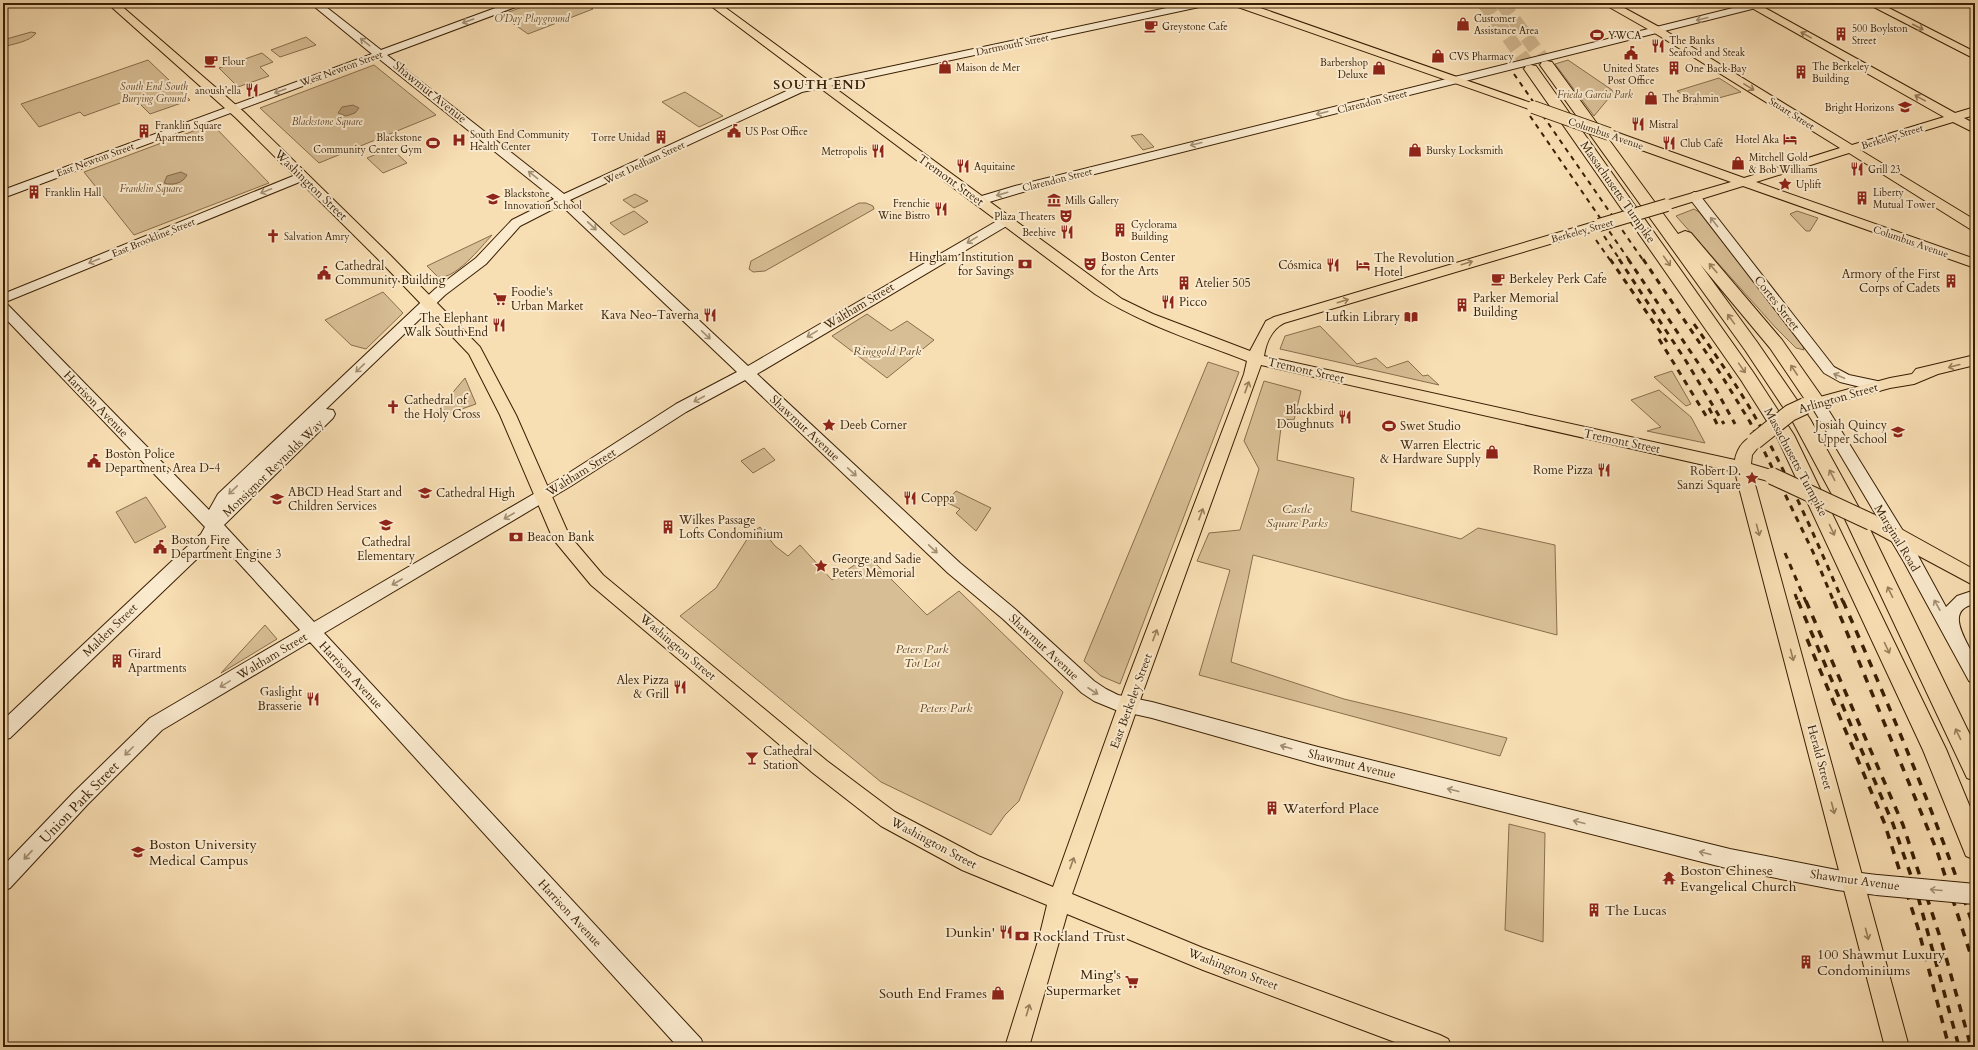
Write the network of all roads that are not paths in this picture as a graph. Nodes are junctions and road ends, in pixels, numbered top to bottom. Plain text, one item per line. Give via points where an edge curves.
1 (112, 3) edge
2 (315, 3) edge
3 (518, 3) edge
4 (712, 3) edge
5 (1204, 3) edge
6 (1236, 3) edge
7 (1607, 3) edge
8 (1765, 3) edge
9 (1871, 3) edge
10 (1751, 4) edge
11 (1656, 30) junction
12 (381, 54) junction
13 (1975, 56) edge
14 (1455, 80) junction
15 (820, 84) junction
16 (232, 108) junction
17 (1975, 111) edge
18 (1954, 118) junction
19 (1975, 129) edge
20 (1850, 149) junction
21 (1626, 174) junction
22 (302, 176) junction
23 (1742, 181) junction
24 (3, 194) edge
25 (1694, 196) junction
26 (563, 200) junction
27 (979, 202) junction
28 (1006, 221) junction
29 (1975, 226) edge
30 (1975, 264) edge
31 (3, 299) edge
32 (432, 306) junction
33 (3, 308) edge
34 (1256, 358) junction
35 (1975, 360) edge
36 (747, 373) junction
37 (1883, 385) junction
38 (1811, 404) junction
39 (1742, 467) junction
40 (542, 496) junction
41 (214, 525) junction
42 (1895, 534) junction
43 (1975, 579) edge
44 (1975, 597) edge
45 (312, 632) junction
46 (1959, 644) junction
47 (1975, 676) edge
48 (1128, 705) junction
49 (156, 724) joint
50 (3, 732) edge
51 (1975, 770) edge
52 (1975, 848) edge
53 (3, 881) edge
54 (1853, 882) junction
55 (1975, 894) edge
56 (1059, 900) junction
57 (693, 1047) edge
58 (1017, 1047) edge
59 (1440, 1047) edge
60 (1897, 1047) edge

1 - 16 main road, Washington Street
12 -> 2 main road, Shawmut Avenue
3 -> 12 main road, West Newton Street
4 - 15 main road, Tremont Street
5 - 15 main road, Dartmouth Street
6 - 14 main road, Columbus Avenue
7 - 11 main road, Stuart Street
8 - 10 main road, Clarendon Street
9 -> 13 main road
10 -> 11 main road, Clarendon Street
18 -> 10 main road
11 - 14 main road, Clarendon Street
11 -> 20 main road, Stuart Street
12 -> 16 main road, West Newton Street
26 -> 12 main road, Shawmut Avenue
14 - 23 main road, Columbus Avenue, bridge
14 -> 27 main road, Clarendon Street via 1026,187
15 - 26 main road, West Dedham Street via 788,94
15 - 27 main road, Tremont Street
16 - 22 main road, Washington Street
16 - 24 main road, East Newton Street
17 - 18 main road, Berkeley Street
18 - 19 main road
18 - 20 main road, Berkeley Street
20 - 23 main road, Berkeley Street
20 - 29 main road, Stuart Street
38 -> 21 highway via 1761,325 1659,205
51 -> 21 highway, Massachusetts Turnpike via 1863,536 1810,435 1771,375
21 -> 52 highway, Massachusetts Turnpike via 1539,67 1785,435 1934,749
22 -> 31 main road, East Brookline Street
22 - 32 main road, Washington Street
23 - 25 main road, Berkeley Street
23 - 30 main road, Columbus Avenue
34 -> 25 main road, Berkeley Street, bridge via 1261,339 1271,324 1278,320
37 -> 25 main road, Cortes Street via 1845,379 1829,370
26 - 32 main road, West Dedham Street via 519,221 481,261 468,280
26 -> 36 main road, Shawmut Avenue
27 - 28 main road, Tremont Street
28 - 34 main road, Tremont Street via 1117,302 1148,317
28 -> 36 main road, Waltham Street
32 - 40 main road, Washington Street via 481,360 508,415
32 - 41 main road, Monsignor Reynolds Way via 224,498 217,508
33 - 41 main road, Harrison Avenue
34 - 39 main road, Tremont Street
48 -> 34 main road, East Berkeley Street via 1226,447
35 -> 37 main road, Arlington Street via 1914,379
36 -> 40 main road, Waltham Street via 681,408
36 -> 48 main road, Shawmut Avenue via 954,568 1008,613 1088,687 1109,700
37 - 38 main road, Arlington Street
38 - 39 main road, Arlington Street, bridge via 1790,413 1755,441 1744,453
38 - 42 main road, Marginal Road
39 - 42 main road, Tremont Street, bridge via 1772,476
39 -> 54 main road, Herald Street
40 -> 45 main road, Waltham Street
40 - 56 main road, Washington Street via 562,539 597,580 856,795 897,824 954,856
41 - 45 main road, Harrison Avenue
41 - 50 main road, Malden Street via 199,546
42 - 43 main road, Tremont Street
46 -> 42 main road, Marginal Road
44 - 46 main road via 1960,601 1950,616
45 -> 49 main road, Waltham Street
45 - 57 main road, Harrison Avenue
46 - 47 main road, Marginal Road
54 -> 48 main road, Shawmut Avenue via 1730,859 1318,756
56 -> 48 main road, East Berkeley Street
49 -> 53 main road, Union Park Street
55 -> 54 main road, Shawmut Avenue, bridge
54 -> 60 main road, Herald Street
58 -> 56 main road, East Berkeley Street
56 - 59 main road, Washington Street via 1203,959

